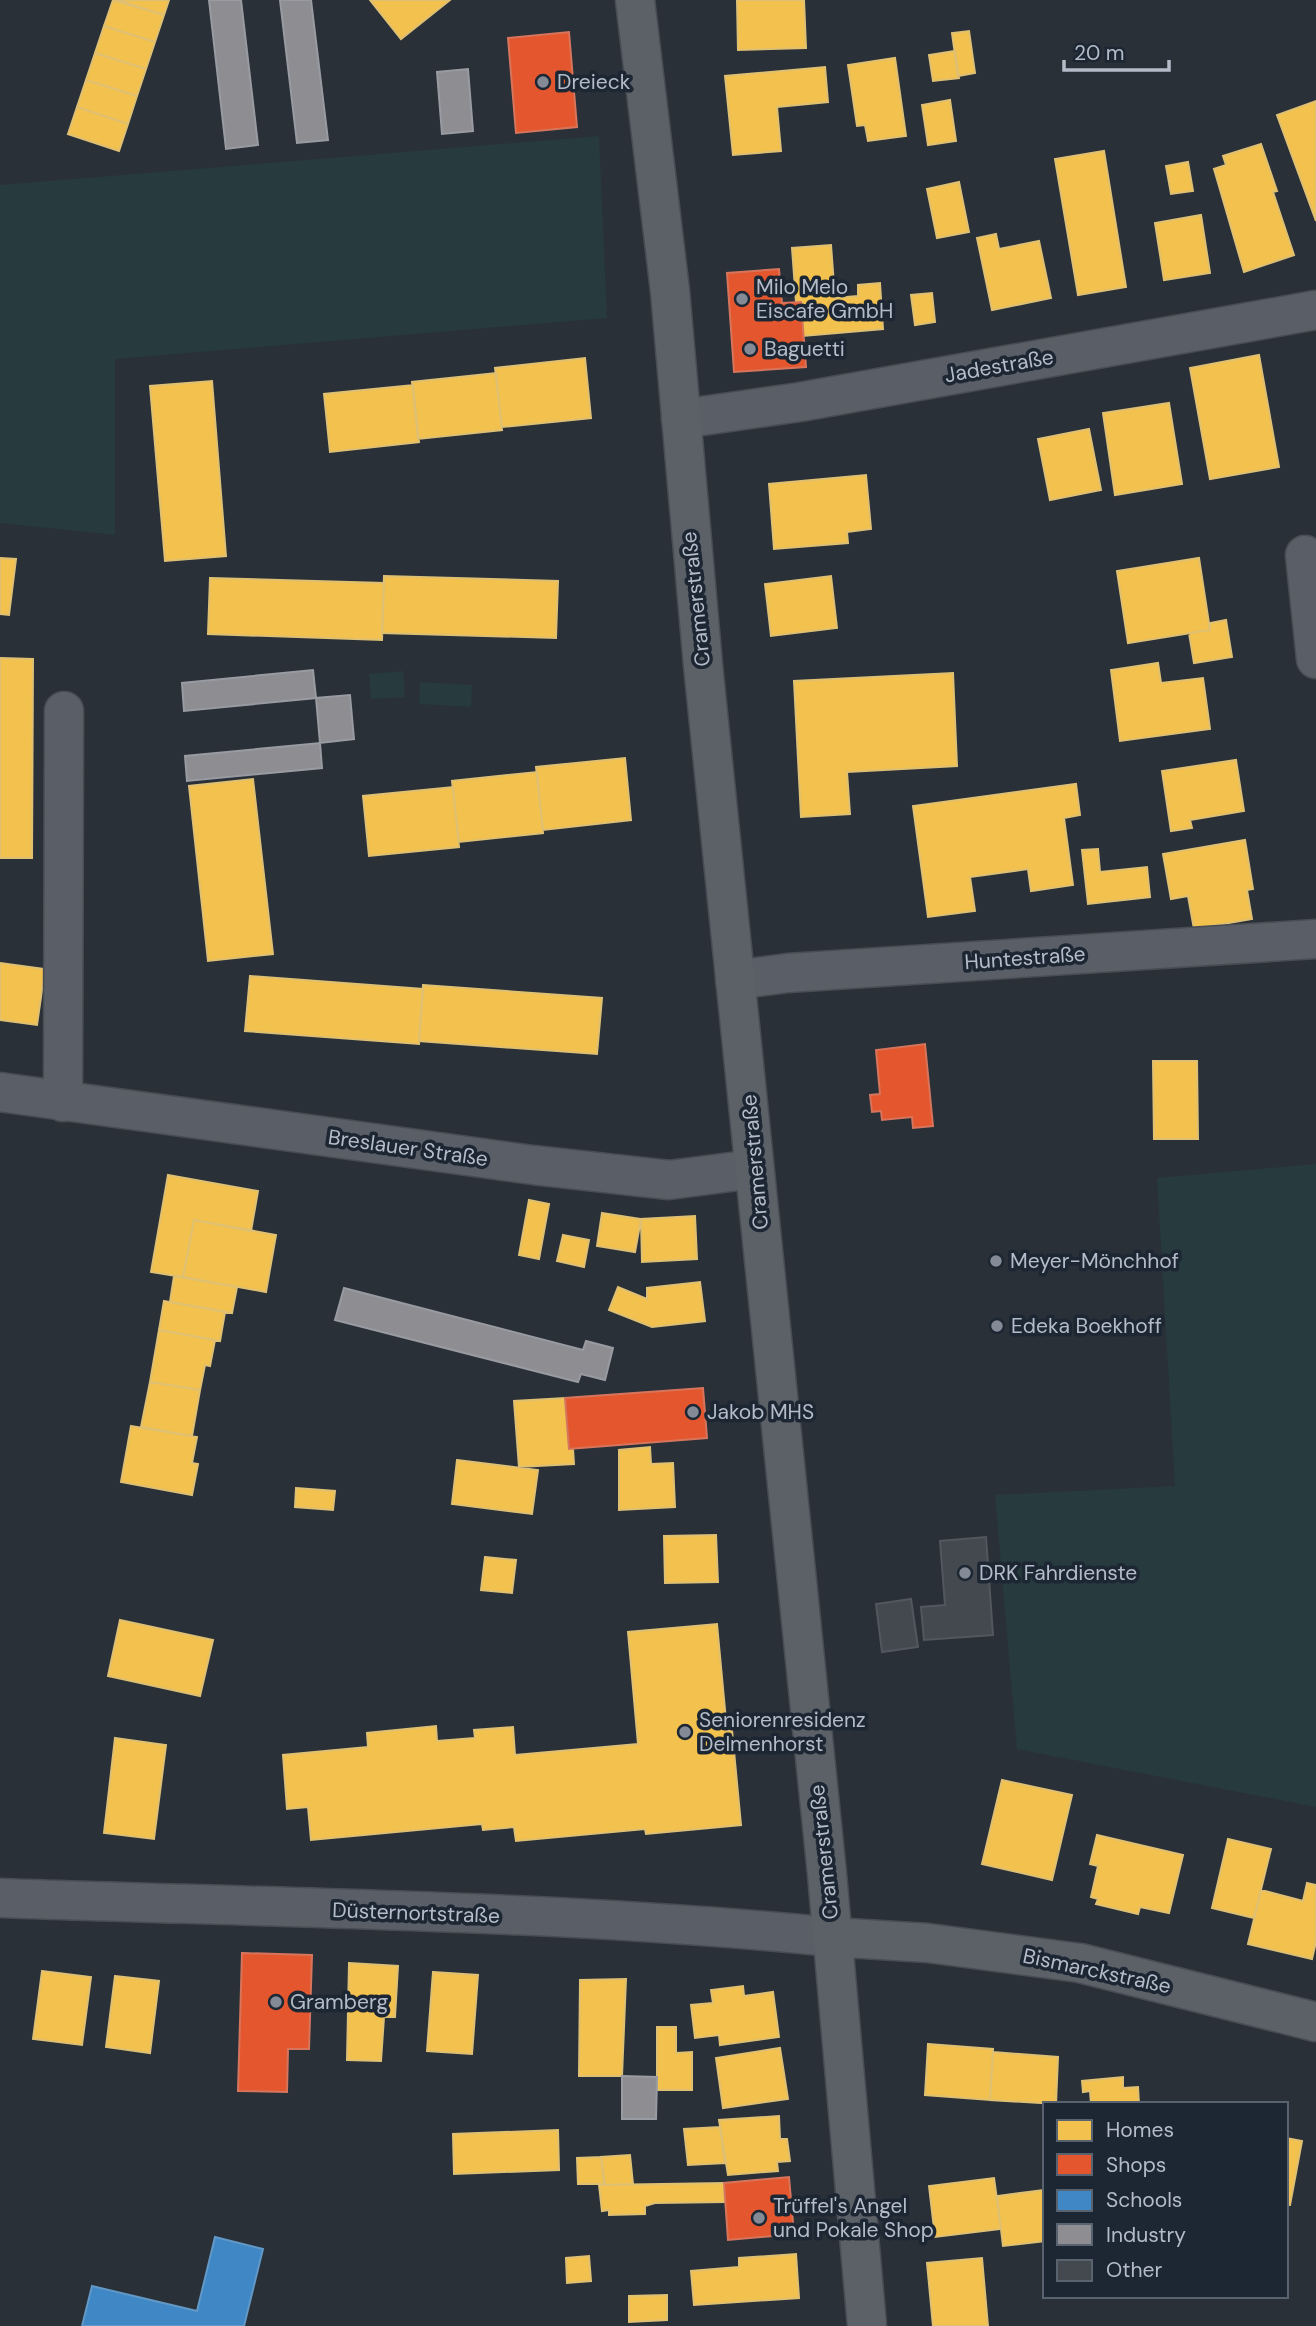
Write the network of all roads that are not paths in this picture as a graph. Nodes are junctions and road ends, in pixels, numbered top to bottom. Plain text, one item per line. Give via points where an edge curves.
1 (635, 0) edge
2 (1316, 310) edge
3 (681, 419) junction
4 (1305, 555) dead end
5 (1316, 659) edge
6 (64, 711) dead end
7 (1316, 939) edge
8 (735, 981) junction
9 (0, 1092) edge
10 (63, 1102) junction
11 (754, 1169) junction
12 (0, 1898) edge
13 (832, 1937) junction
14 (1316, 2022) edge
15 (867, 2326) edge

1 - 3 main road, Cramerstraße
2 - 3 street, Jadestraße
3 - 8 main road, Cramerstraße
4 - 5 street
6 - 10 street
7 - 8 street, Huntestraße via 788,973
8 - 11 main road, Cramerstraße
9 - 10 street, Breslauer Straße
10 - 11 street, Breslauer Straße via 669,1180
11 - 13 main road, Cramerstraße
12 - 13 street, Düsternortstraße via 440,1913
13 - 14 main road, Bismarckstraße via 928,1943 1080,1963
13 - 15 main road, Cramerstraße

